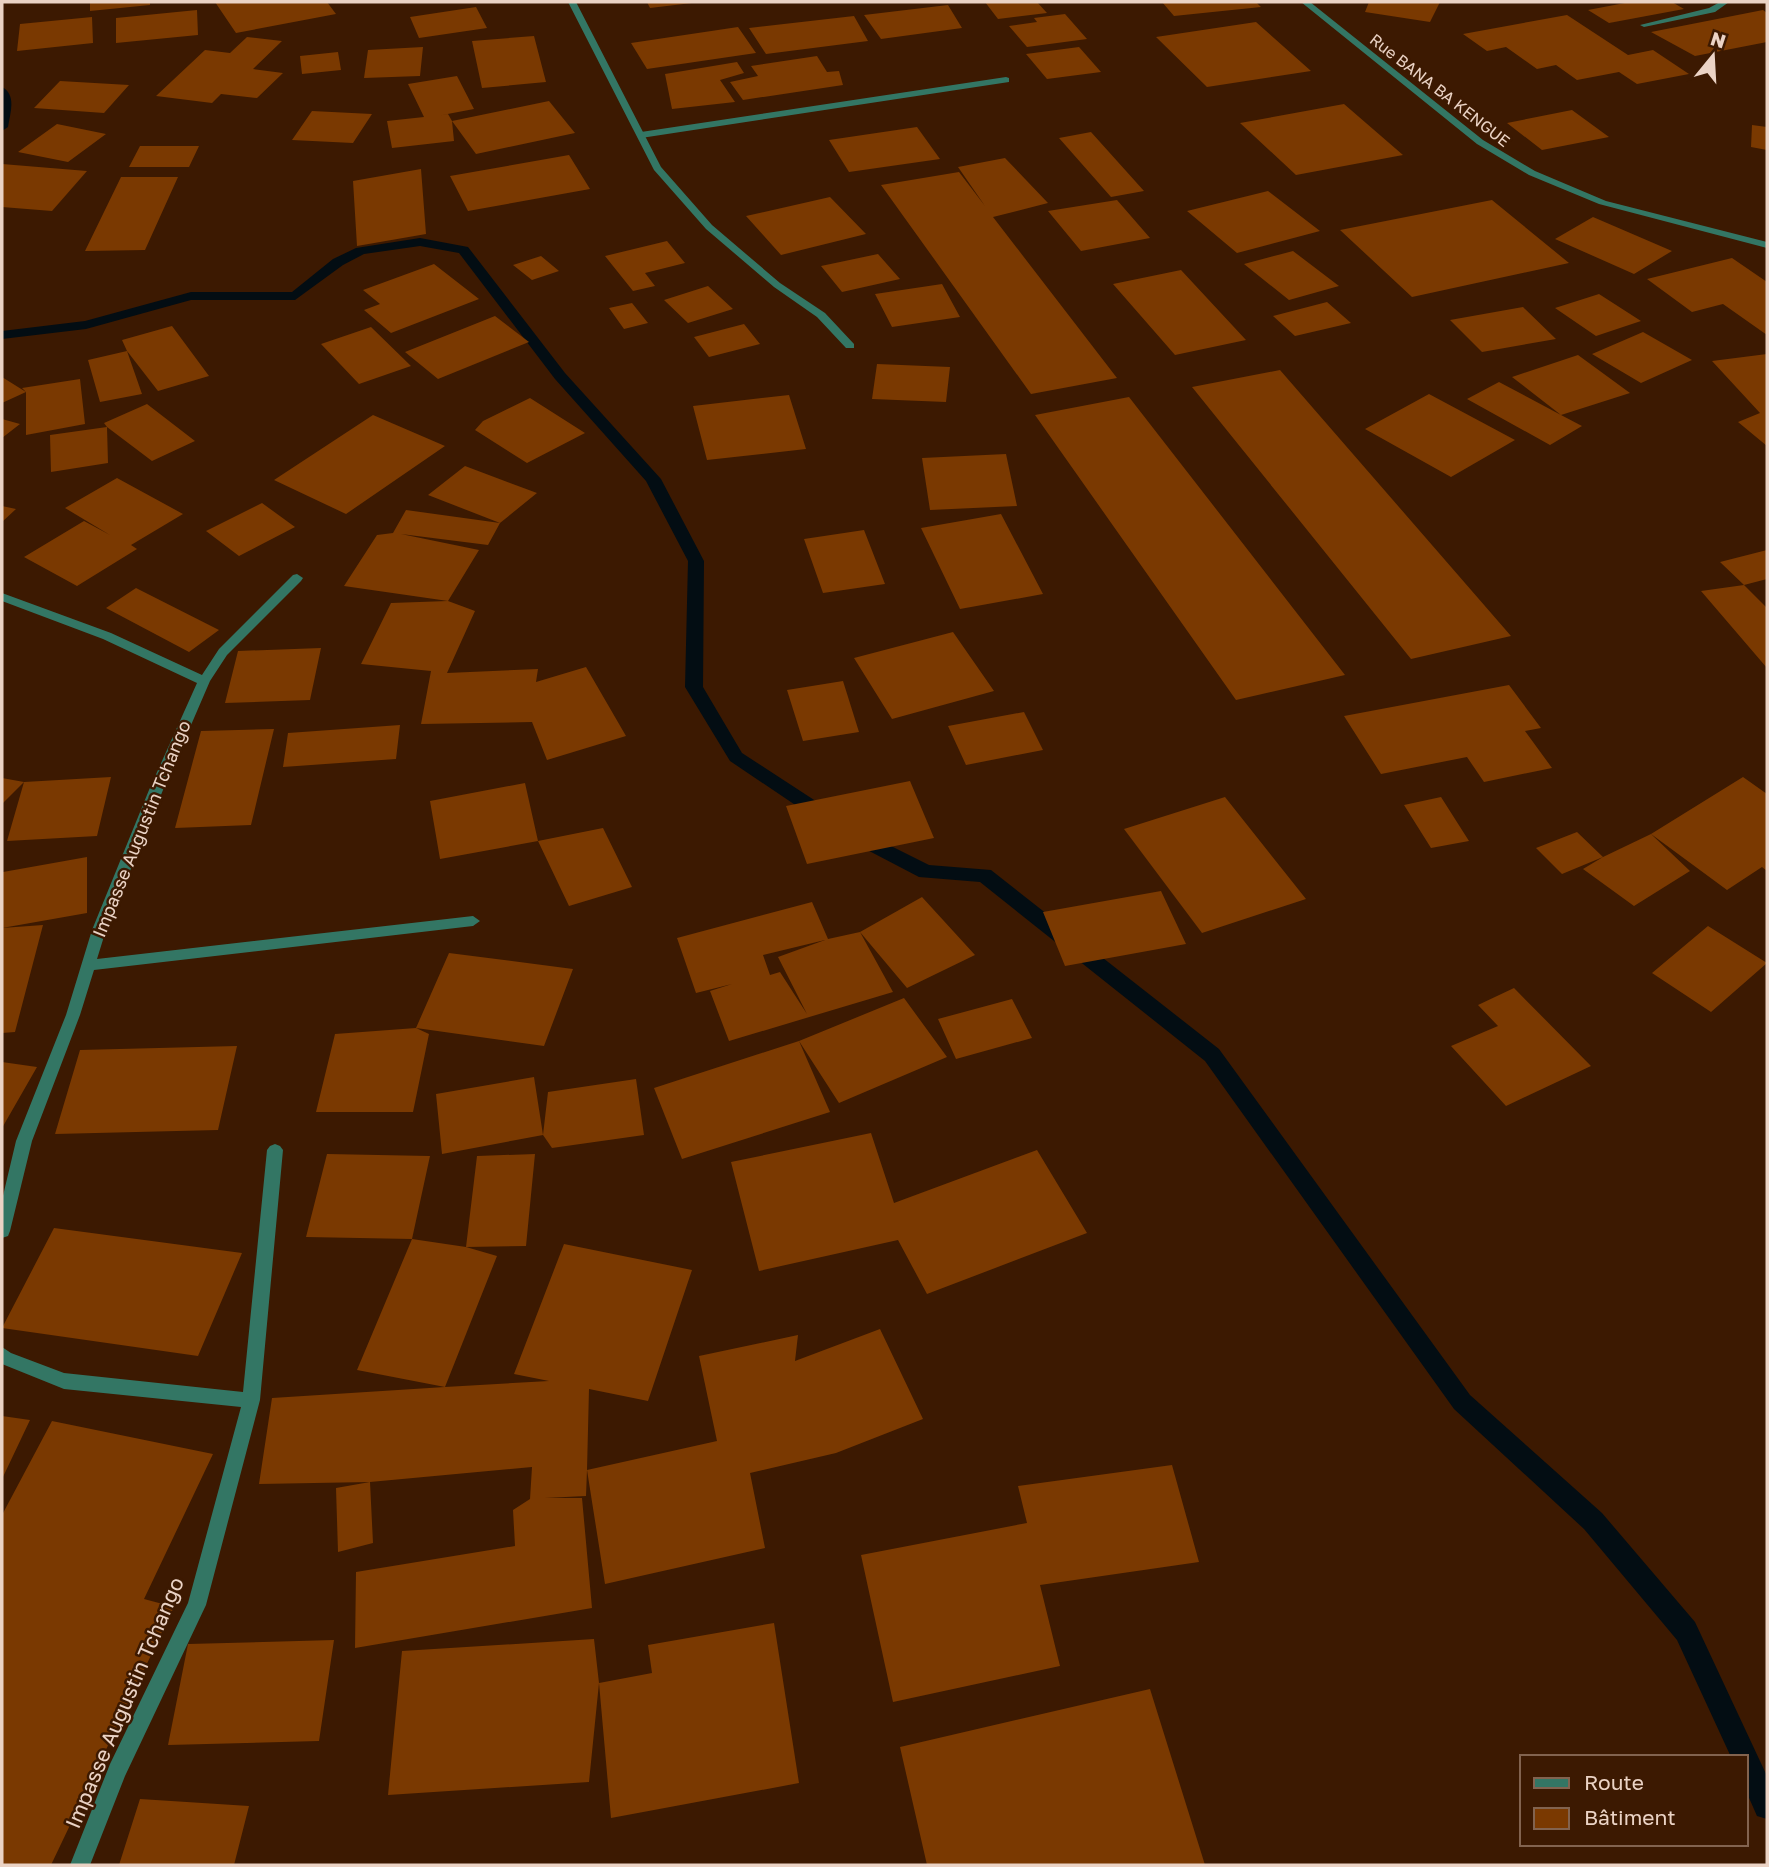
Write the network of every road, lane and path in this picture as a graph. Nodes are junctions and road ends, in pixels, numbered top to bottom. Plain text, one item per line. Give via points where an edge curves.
1 (572, 2) edge
2 (1305, 2) edge
3 (1725, 2) edge
4 (1644, 25) dead end
5 (1006, 80) dead end
6 (641, 135) junction
7 (1767, 245) edge
8 (850, 345) dead end
9 (297, 578) dead end
10 (2, 597) edge
11 (204, 681) junction
12 (473, 921) dead end
13 (90, 965) junction
14 (275, 1150) dead end
15 (2, 1231) edge
16 (2, 1354) edge
17 (251, 1400) junction
18 (80, 1865) edge

1 - 6 street
2 - 7 street, Rue BANA BA KENGUE via 1511,162 1612,205
3 - 4 street via 1712,10
5 - 6 street
6 - 8 street via 657,168 709,227 777,285 821,315
9 - 11 street, Impasse Augustin Tchango via 223,652
10 - 11 street via 107,636
11 - 13 street, Impasse Augustin Tchango via 99,929
12 - 13 street
13 - 15 street, Impasse Augustin Tchango via 24,1141
14 - 17 street, Impasse Augustin Tchango
16 - 17 street via 65,1381
17 - 18 street, Impasse Augustin Tchango via 197,1605 117,1772

